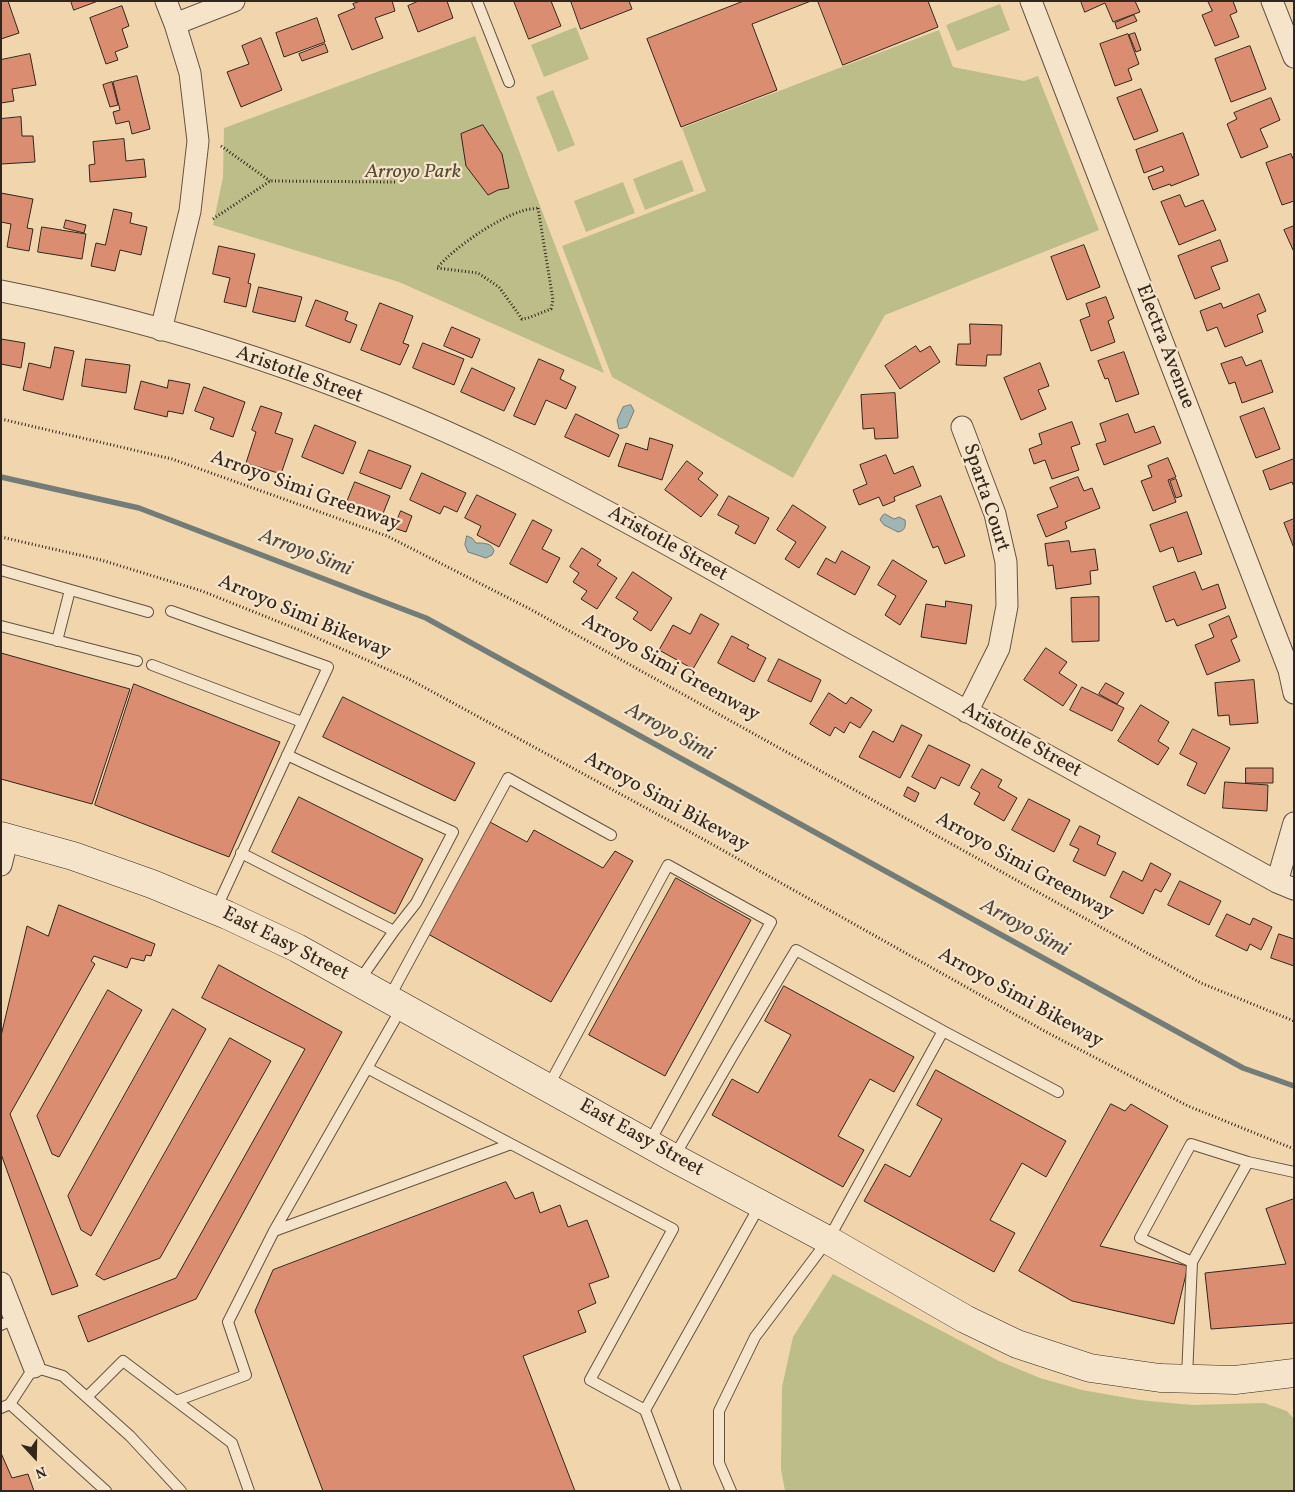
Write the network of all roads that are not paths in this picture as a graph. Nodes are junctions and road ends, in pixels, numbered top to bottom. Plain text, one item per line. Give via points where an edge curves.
1 (166, 1) edge
2 (234, 1) edge
3 (477, 1) edge
4 (1031, 1) edge
5 (1272, 1) edge
6 (175, 24) junction
7 (1294, 57) edge
8 (509, 82) dead end
9 (1, 291) edge
10 (161, 330) junction
11 (962, 426) dead end
12 (1, 570) edge
13 (70, 590) junction
14 (171, 611) dead end
15 (148, 612) dead end
16 (1, 626) edge
17 (57, 641) junction
18 (137, 661) dead end
19 (152, 665) dead end
20 (1294, 693) edge
21 (967, 712) junction
22 (302, 722) junction
23 (287, 755) junction
24 (1294, 823) edge
25 (611, 835) dead end
26 (5, 836) edge
27 (241, 853) junction
28 (1, 865) edge
29 (1285, 886) edge
30 (216, 910) junction
31 (394, 931) junction
32 (358, 982) junction
33 (395, 1003) junction
34 (943, 1031) junction
35 (367, 1068) junction
36 (548, 1088) junction
37 (1058, 1092) dead end
38 (512, 1144) junction
39 (648, 1144) junction
40 (674, 1158) junction
41 (1248, 1162) junction
42 (1294, 1172) edge
43 (760, 1204) junction
44 (274, 1231) junction
45 (828, 1240) junction
46 (1192, 1262) junction
47 (1, 1283) edge
48 (8, 1322) edge
49 (34, 1367) junction
50 (1294, 1373) edge
51 (1187, 1379) junction
52 (87, 1397) junction
53 (176, 1401) junction
54 (6, 1406) edge
55 (645, 1410) junction
56 (106, 1491) edge
57 (180, 1491) edge
58 (249, 1491) edge
59 (676, 1491) edge
60 (731, 1491) edge

1 - 6 street
2 - 6 street
3 - 8 lane
4 - 20 street, Electra Avenue via 1289,670
5 - 7 street
6 - 10 street via 190,73 198,141 190,211
9 - 10 street, Aristotle Street
10 - 21 street, Aristotle Street via 330,385 504,459 607,511
11 - 21 street, Sparta Court via 995,514 1006,562 1007,606 999,648
12 - 13 lane
13 - 15 lane
13 - 17 lane
14 - 22 lane via 328,667
16 - 17 lane
17 - 18 lane
19 - 22 lane
21 - 29 street, Aristotle Street
22 - 23 lane
23 - 27 lane
23 - 31 lane via 453,832 416,903
24 - 29 street
25 - 33 lane via 508,778
26 - 28 street
26 - 30 street, East Easy Street via 73,856
27 - 30 lane
27 - 31 lane
30 - 32 street, East Easy Street via 297,948
31 - 32 lane
32 - 33 street, East Easy Street
33 - 35 lane
33 - 36 street, East Easy Street
34 - 37 lane
34 - 40 lane via 796,950
34 - 45 lane
35 - 38 lane
35 - 44 lane
36 - 39 street, East Easy Street
36 - 39 lane via 668,865 771,922
38 - 44 lane
38 - 55 lane via 672,1229 590,1380
39 - 40 street, East Easy Street
40 - 43 street, East Easy Street
41 - 42 lane
41 - 46 lane
41 - 46 lane via 1191,1144 1140,1238
43 - 45 street, East Easy Street
43 - 55 lane
44 - 53 lane via 228,1322 246,1375
45 - 51 street, East Easy Street via 966,1319 1017,1344 1090,1368
45 - 60 lane via 755,1337 719,1411 719,1463
46 - 51 lane
47 - 48 street
48 - 49 street
49 - 52 lane via 63,1376
49 - 54 lane
50 - 51 street, East Easy Street via 1235,1380
52 - 53 lane via 123,1361
52 - 57 lane via 130,1436
53 - 58 lane via 232,1443
54 - 56 lane
55 - 59 lane

